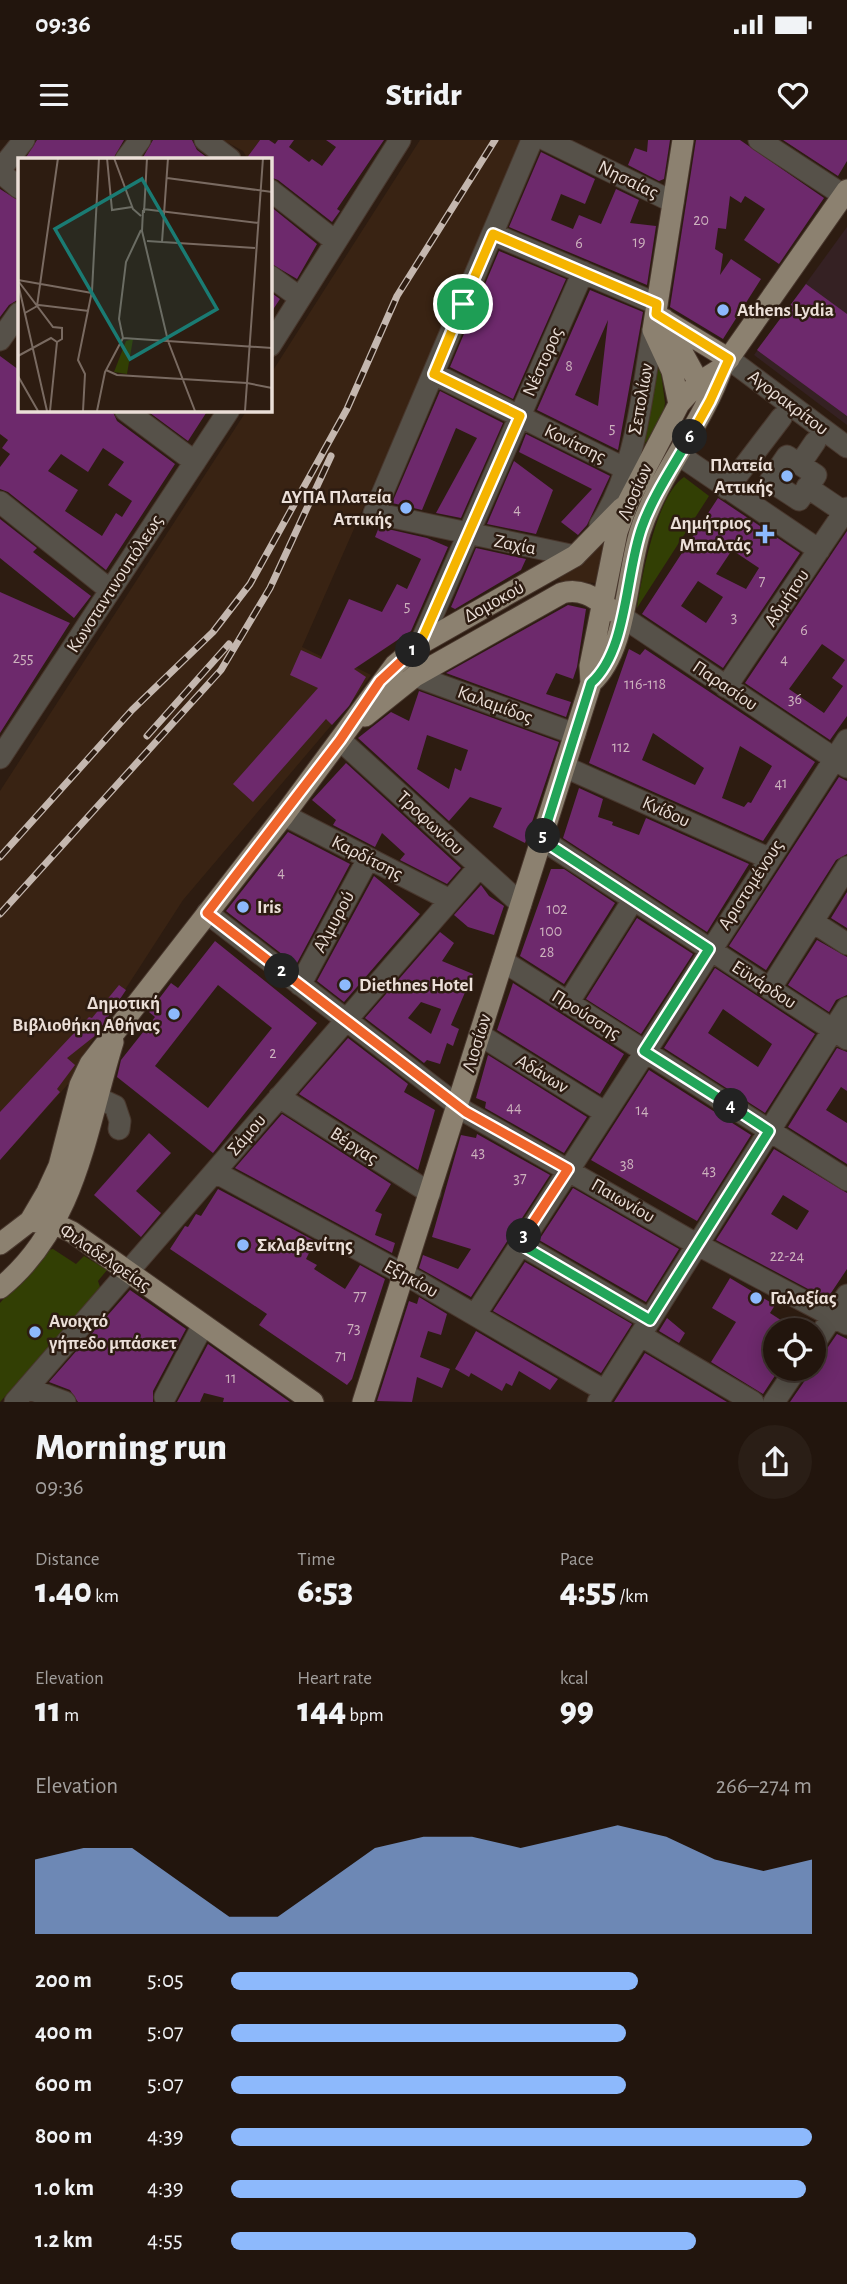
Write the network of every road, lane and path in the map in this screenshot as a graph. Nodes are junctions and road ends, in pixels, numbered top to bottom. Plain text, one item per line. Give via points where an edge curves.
1 (24, 140) edge
2 (140, 140) edge
3 (205, 140) edge
4 (401, 140) edge
5 (532, 140) edge
6 (546, 140) edge
7 (682, 140) edge
8 (759, 140) edge
9 (127, 158) edge
10 (229, 158) edge
11 (0, 171) edge
12 (18, 187) edge
13 (271, 191) edge
14 (845, 192) edge
15 (673, 202) junction
16 (493, 234) junction
17 (335, 241) junction
18 (583, 272) junction
19 (271, 277) edge
20 (299, 297) junction
21 (658, 317) junction
22 (271, 344) edge
23 (725, 363) junction
24 (434, 374) junction
25 (698, 383) junction
26 (710, 401) junction
27 (679, 404) junction
28 (126, 411) edge
29 (228, 411) edge
30 (520, 416) junction
31 (781, 418) dead end
32 (815, 442) dead end
33 (847, 447) edge
34 (756, 452) junction
35 (684, 459) dead end
36 (195, 461) junction
37 (790, 466) junction
38 (634, 473) junction
39 (807, 487) junction
40 (727, 489) junction
41 (783, 489) junction
42 (0, 502) edge
43 (628, 502) junction
44 (846, 510) edge
45 (766, 515) junction
46 (467, 536) junction
47 (582, 549) junction
48 (819, 550) junction
49 (110, 590) junction
50 (603, 604) junction
51 (435, 608) junction
52 (621, 616) junction
53 (454, 625) junction
54 (420, 644) junction
55 (415, 676) junction
56 (591, 683) junction
57 (726, 687) junction
58 (575, 734) junction
59 (340, 740) junction
60 (847, 740) edge
61 (0, 758) edge
62 (841, 762) edge
63 (565, 767) junction
64 (284, 815) junction
65 (541, 839) junction
66 (768, 858) junction
67 (368, 859) junction
68 (479, 867) junction
69 (847, 867) edge
70 (450, 900) junction
71 (633, 900) junction
72 (521, 904) junction
73 (207, 913) junction
74 (813, 922) junction
75 (847, 944) edge
76 (709, 949) junction
77 (503, 961) junction
78 (300, 985) junction
79 (770, 989) junction
80 (568, 1003) junction
81 (847, 1007) edge
82 (346, 1021) junction
83 (116, 1033) junction
84 (840, 1034) edge
85 (480, 1035) junction
86 (644, 1051) junction
87 (96, 1097) junction
88 (279, 1097) junction
89 (457, 1106) junction
90 (604, 1112) junction
91 (119, 1129) dead end
92 (769, 1131) junction
93 (568, 1169) junction
94 (215, 1172) junction
95 (847, 1180) edge
96 (429, 1193) junction
97 (30, 1221) junction
98 (55, 1224) junction
99 (0, 1244) edge
100 (520, 1244) junction
101 (698, 1245) junction
102 (128, 1272) junction
103 (404, 1275) junction
104 (0, 1287) edge
105 (847, 1295) edge
106 (475, 1315) junction
107 (840, 1320) edge
108 (203, 1325) junction
109 (645, 1327) junction
110 (826, 1333) edge
111 (788, 1381) edge
112 (21, 1395) edge
113 (601, 1396) edge
114 (165, 1397) dead end
115 (65, 1402) edge
116 (313, 1402) edge
117 (363, 1402) edge
118 (753, 1402) edge
119 (774, 1402) edge

1 - 11 street
2 - 9 street
3 - 10 street
4 - 17 street
5 - 16 street
6 - 15 street, Νησαίας
7 - 15 main road, Σεπολίων
8 - 14 street
11 - 12 street
13 - 17 street
14 - 23 main road, Λιοσίων
15 - 21 main road, Σεπολίων
16 - 18 street
16 - 24 street
17 - 20 street
18 - 21 street
18 - 30 street, Νέστορος
19 - 20 street
20 - 22 street
21 - 23 main road
21 - 25 main road, Σεπολίων
21 - 27 main road, Σεπολίων
21 - 38 street, Σεπολίων
23 - 25 main road, Λιοσίων
23 - 26 main road, Λιοσίων
23 - 33 street, Αγορακρίτου
24 - 30 street, Κονίτσης
24 - 46 street, Ζαχία via 374,513
25 - 26 main road, Σεπολίων
25 - 27 main road, Λιοσίων
26 - 52 main road, Λιοσίων via 644,521
27 - 38 main road, Λιοσίων
28 - 36 street
29 - 36 street, Κωνσταντινουπόλεως
30 - 38 street, Κονίτσης
30 - 46 street, Νέστορος
31 - 34 street
32 - 37 street
34 - 37 street
34 - 40 street
35 - 40 street
36 - 49 street, Κωνσταντινουπόλεως
37 - 39 street via 816,475
37 - 41 street via 770,481
38 - 43 main road, Λιοσίων
38 - 47 street, Σεπολίων
39 - 41 street via 799,500
39 - 44 street
40 - 45 street
41 - 45 street
42 - 49 street
43 - 47 main road, Δομοκού
43 - 50 main road, Λιοσίων
44 - 48 street, Αδμήτου
45 - 48 street
46 - 47 street, Ζαχία
46 - 51 street, Νέστορος
47 - 53 main road, Δομοκού
48 - 57 street, Αδμήτου
49 - 61 street, Κωνσταντινουπόλεως
50 - 52 main road, Παρασίου
50 - 55 main road, Δομοκού via 579,592 562,593
50 - 56 main road, Λιοσίων via 590,666
51 - 53 street
51 - 54 street, Νέστορος
52 - 56 main road, Λιοσίων via 605,670
52 - 57 street, Παρασίου
53 - 54 main road, Δομοκού
54 - 59 main road, Δομοκού via 380,681
55 - 58 street, Καλαμίδος
55 - 59 main road, Δομοκού
56 - 58 main road, Λιοσίων
57 - 62 street, Παρασίου
58 - 63 main road, Λιοσίων
59 - 64 main road, Δομοκού
59 - 68 street, Τροφωνίου
60 - 62 street, Αριστομένους
62 - 66 street, Αριστομένους
63 - 65 main road, Λιοσίων
63 - 66 street, Κνίδου
64 - 67 street, Καρδίτσης
64 - 73 main road, Δομοκού
65 - 71 street, Εϋνάρδου
65 - 72 main road, Λιοσίων
66 - 76 street, Αριστομένους
67 - 70 street, Καρδίτσης
67 - 78 street, Αλμυρού
68 - 70 street, Σάμου
68 - 72 street, Τροφωνίου
69 - 74 street
70 - 82 street, Σάμου
71 - 76 street, Εϋνάρδου
71 - 80 street
72 - 77 main road, Λιοσίων
73 - 78 street, Παιωνίου
73 - 83 main road, Δομοκού
74 - 75 street
74 - 79 street
76 - 79 street, Εϋνάρδου
76 - 86 street, Αριστομένους
77 - 80 street, Προύσσης
77 - 85 main road, Λιοσίων
78 - 82 street, Παιωνίου
79 - 84 street, Εϋνάρδου
80 - 86 street, Προύσσης
81 - 84 street
82 - 88 street, Σάμου
82 - 89 street, Παιωνίου
83 - 87 main road
83 - 97 main road, Δομοκού via 85,1074 59,1166
84 - 92 street
85 - 89 main road, Λιοσίων
85 - 90 street, Αδάνων
86 - 90 street, Αριστομένους
86 - 92 street, Προύσσης
87 - 91 street via 114,1106
87 - 98 main road via 77,1171
88 - 94 street, Σάμου
88 - 96 street, Βέργας
89 - 93 street, Παιωνίου
89 - 96 main road, Λιοσίων
90 - 93 street, Αριστομένους
92 - 95 street, Προύσσης
92 - 101 street
93 - 100 street, Αριστομένους
93 - 101 street, Παιωνίου
94 - 102 street, Σάμου
94 - 103 street, Εξηκίου
96 - 103 main road, Λιοσίων
97 - 98 main road, Φιλαδελφείας
97 - 99 main road
98 - 102 main road, Φιλαδελφείας
98 - 104 main road
100 - 106 street, Αριστομένους
100 - 109 street
101 - 107 street, Παιωνίου
101 - 109 street
102 - 108 main road, Φιλαδελφείας
102 - 112 street, Σάμου
103 - 106 street, Εξηκίου
103 - 117 main road, Λιοσίων
105 - 107 street
106 - 113 street, Εξηκίου
107 - 110 street
108 - 114 street
108 - 116 main road, Φιλαδελφείας
109 - 113 street
109 - 118 street
111 - 119 street
112 - 115 street

